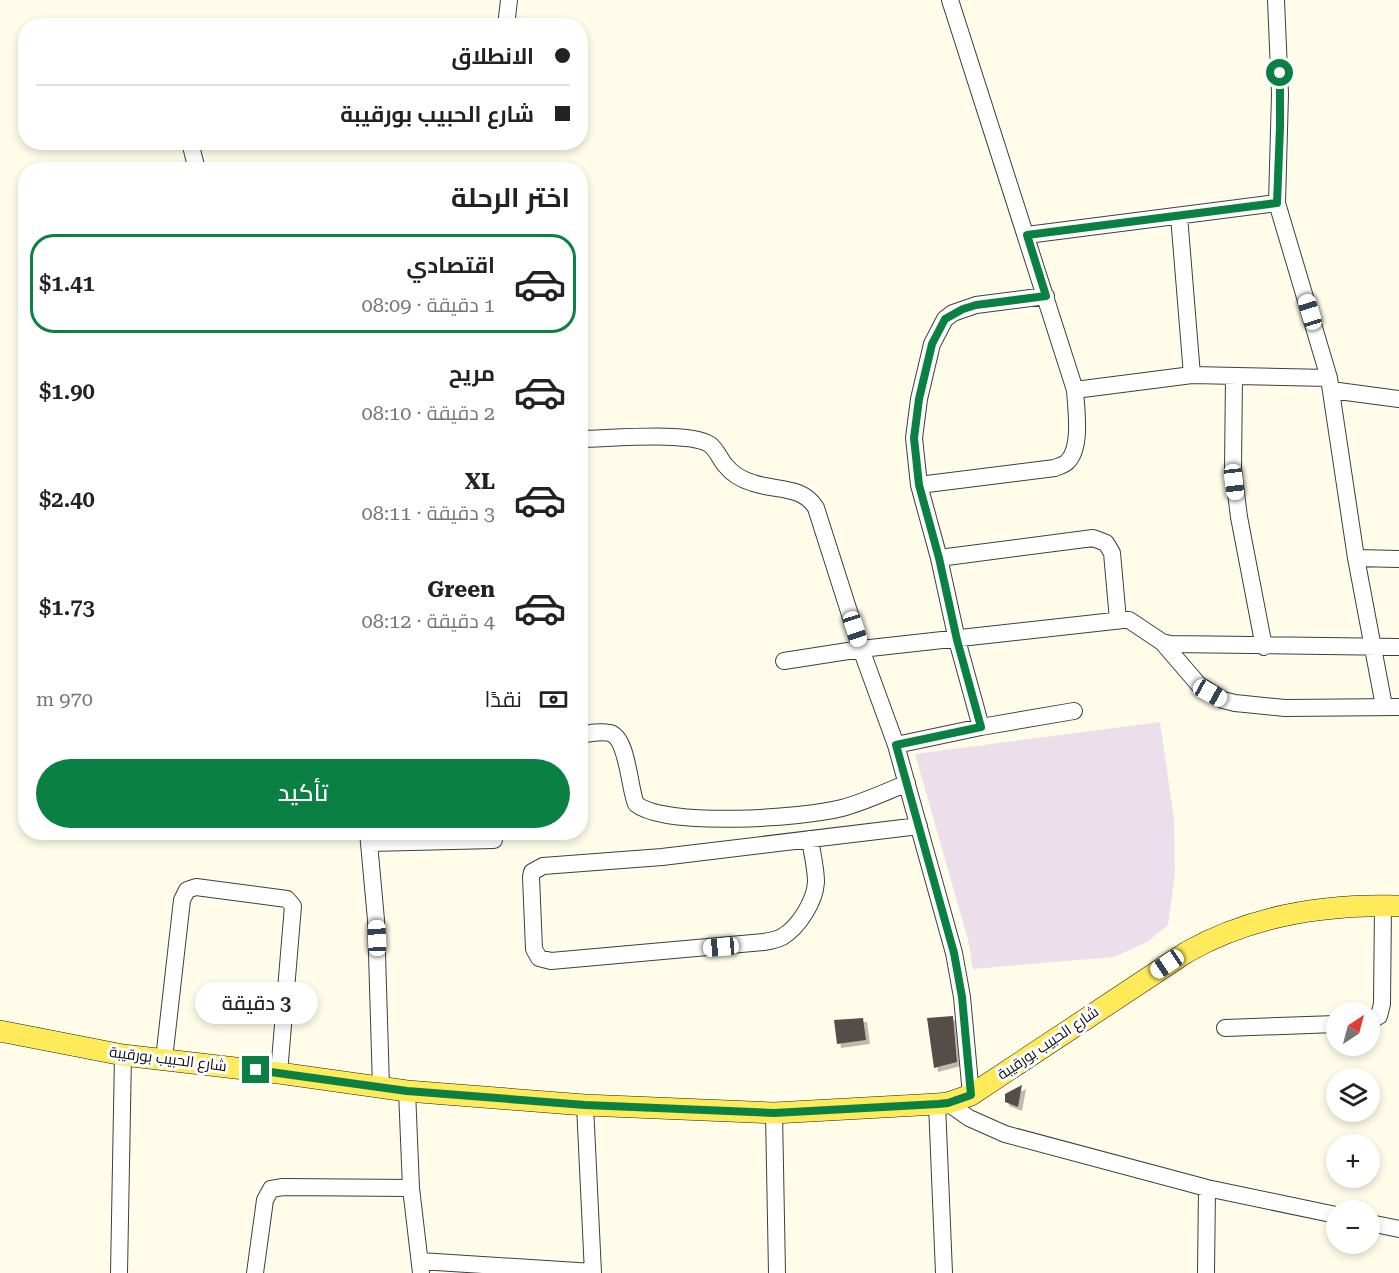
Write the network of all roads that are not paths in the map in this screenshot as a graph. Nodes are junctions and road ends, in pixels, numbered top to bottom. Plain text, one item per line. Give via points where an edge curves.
1 (509, 0) edge
2 (950, 0) edge
3 (1276, 0) edge
4 (507, 18) edge
5 (1277, 203) junction
6 (1179, 216) junction
7 (1027, 235) junction
8 (1046, 296) junction
9 (1192, 375) junction
10 (1234, 376) junction
11 (1330, 384) junction
12 (1075, 390) junction
13 (1399, 399) edge
14 (588, 439) edge
15 (919, 485) junction
16 (939, 558) junction
17 (1356, 558) junction
18 (1399, 560) edge
19 (1118, 620) junction
20 (957, 640) junction
21 (1162, 642) junction
22 (1264, 646) junction
23 (1373, 647) junction
24 (1399, 647) edge
25 (861, 649) junction
26 (784, 661) dead end
27 (1391, 706) edge
28 (1074, 711) dead end
29 (981, 727) junction
30 (588, 733) edge
31 (896, 745) junction
32 (907, 783) junction
33 (919, 826) junction
34 (810, 839) junction
35 (369, 840) edge
36 (1391, 905) edge
37 (1380, 1013) edge
38 (1326, 1024) edge
39 (1225, 1028) dead end
40 (0, 1031) edge
41 (123, 1054) junction
42 (164, 1059) junction
43 (279, 1072) junction
44 (381, 1087) junction
45 (407, 1091) junction
46 (971, 1095) junction
47 (943, 1103) junction
48 (585, 1105) junction
49 (774, 1113) junction
50 (411, 1188) junction
51 (1207, 1188) junction
52 (1326, 1213) edge
53 (1380, 1225) edge
54 (1399, 1229) edge
55 (420, 1267) edge
56 (119, 1273) edge
57 (255, 1273) edge
58 (593, 1273) edge
59 (777, 1273) edge
60 (944, 1273) edge
61 (1206, 1273) edge

1 - 4 street
2 - 7 street
3 - 5 street via 1280,94
5 - 6 street
5 - 11 street
6 - 7 street
6 - 9 street
7 - 8 street
8 - 12 street
8 - 15 street via 976,305 945,319 932,344 919,399 914,438
9 - 10 street
9 - 12 street
10 - 11 street
10 - 22 street via 1233,469
11 - 13 street
11 - 17 street
12 - 15 street via 1076,441 1072,456 1063,465
14 - 25 street via 694,439 709,444 739,477 806,496 816,508
15 - 16 street
16 - 19 street via 1093,538 1106,543 1112,553
16 - 20 street
17 - 18 street
17 - 23 street
19 - 20 street
19 - 21 street via 1129,620
20 - 25 street
20 - 29 street
21 - 22 street
21 - 27 street via 1199,685 1223,700 1285,708
22 - 23 street
23 - 24 street
23 - 27 street
25 - 26 street
25 - 31 street
28 - 29 street
29 - 31 street
30 - 32 street via 616,736 622,745 636,804 660,814 720,819 816,812 843,807
31 - 32 street
32 - 33 street
33 - 34 street
33 - 46 street via 957,971
34 - 34 street via 537,869 531,878 534,949 539,958 550,961 773,940 799,921 812,895 816,881
35 - 44 street
36 - 37 street
36 - 46 main road, شارع الحبيب بورقيبة via 1286,914 1224,932 1187,952
38 - 39 street
40 - 41 main road, شارع الحبيب بورقيبة
41 - 42 main road, شارع الحبيب بورقيبة
41 - 56 street
42 - 43 main road, شارع الحبيب بورقيبة
42 - 43 street via 182,900 187,890 196,887 287,899 292,903
43 - 44 main road, شارع الحبيب بورقيبة
44 - 45 main road, شارع الحبيب بورقيبة
45 - 48 main road, شارع الحبيب بورقيبة
45 - 50 street
46 - 47 main road, شارع الحبيب بورقيبة
47 - 49 main road, شارع الحبيب بورقيبة
47 - 51 street via 1005,1134
47 - 60 street
48 - 49 main road, شارع الحبيب بورقيبة
48 - 58 street
49 - 59 street
50 - 55 street
50 - 57 street via 272,1189 265,1200
51 - 52 street
51 - 61 street
53 - 54 street
55 - 58 street

